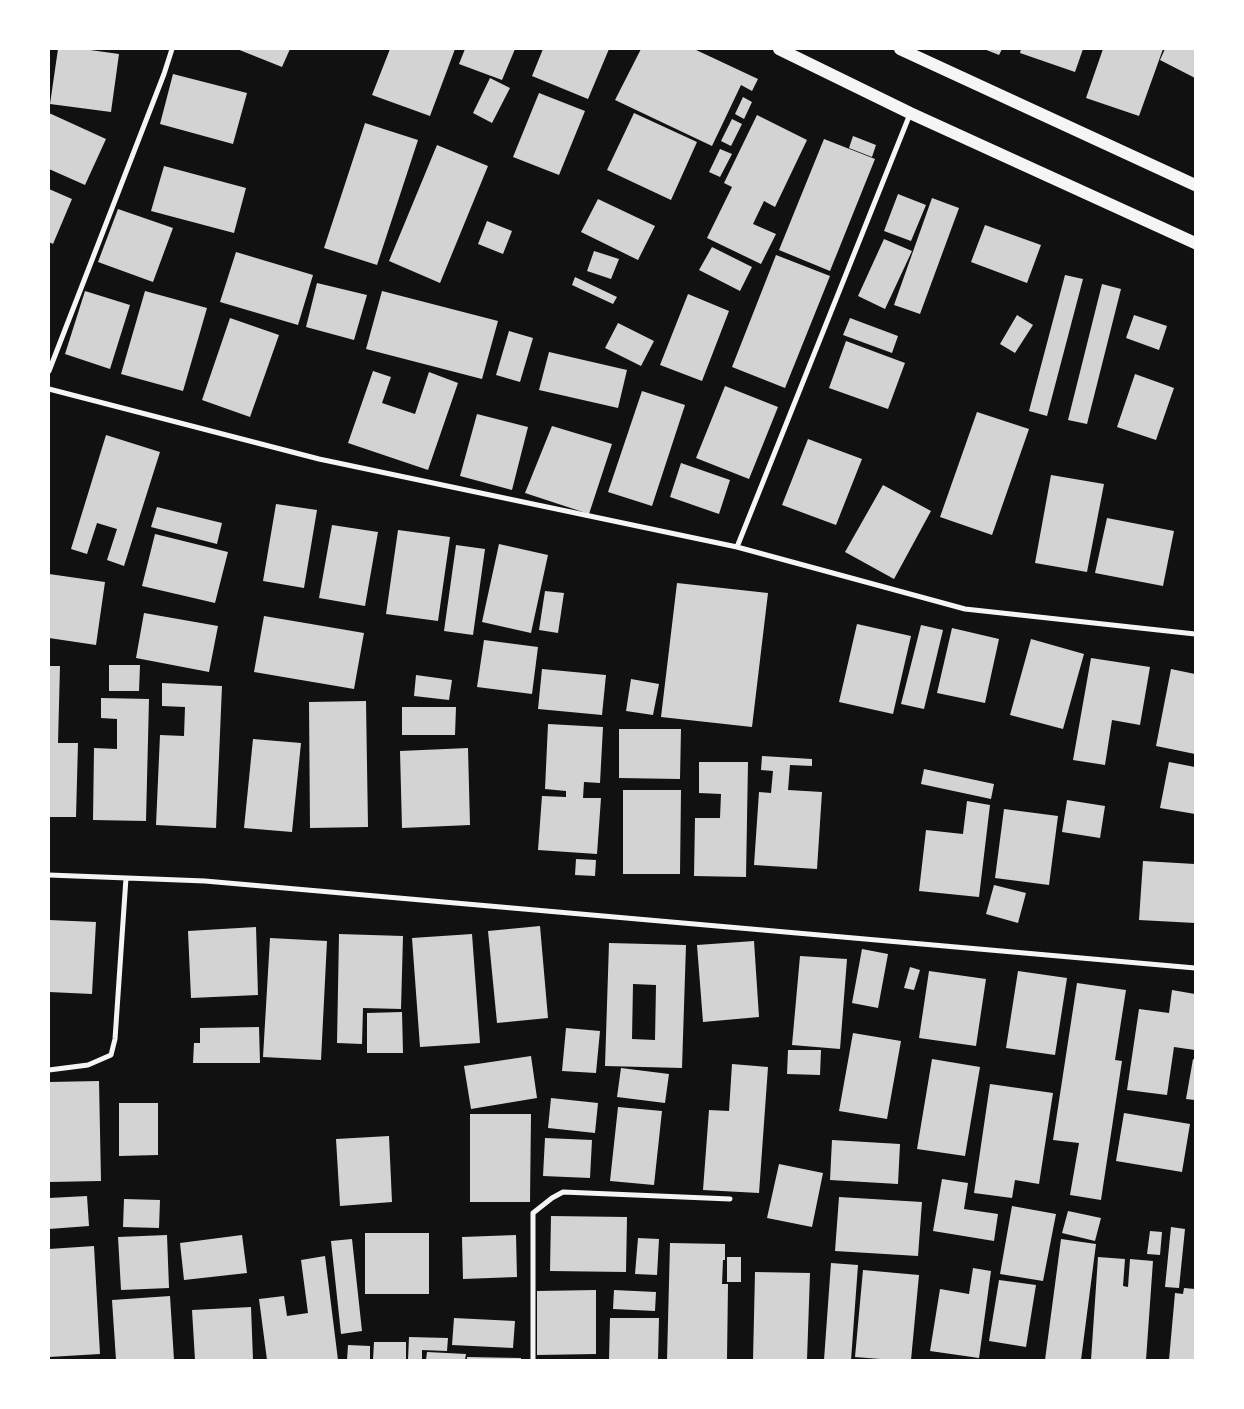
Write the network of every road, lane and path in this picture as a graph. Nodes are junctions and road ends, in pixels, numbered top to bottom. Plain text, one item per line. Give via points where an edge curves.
1 (172, 49) edge
2 (779, 49) edge
3 (900, 49) edge
4 (910, 113) junction
5 (1195, 185) edge
6 (1195, 243) edge
7 (49, 371) edge
8 (49, 389) edge
9 (737, 547) junction
10 (1195, 634) edge
11 (49, 875) edge
12 (126, 878) junction
13 (1195, 968) edge
14 (49, 1070) edge
15 (730, 1199) dead end
16 (533, 1360) edge

1 - 7 street
2 - 4 main road
3 - 5 main road
4 - 6 main road
4 - 9 street
8 - 9 street via 319,460
9 - 10 street via 965,609
11 - 12 street
12 - 13 street via 205,881
12 - 14 street via 115,1038 111,1054 88,1066
15 - 16 street via 563,1192 552,1198 534,1213

